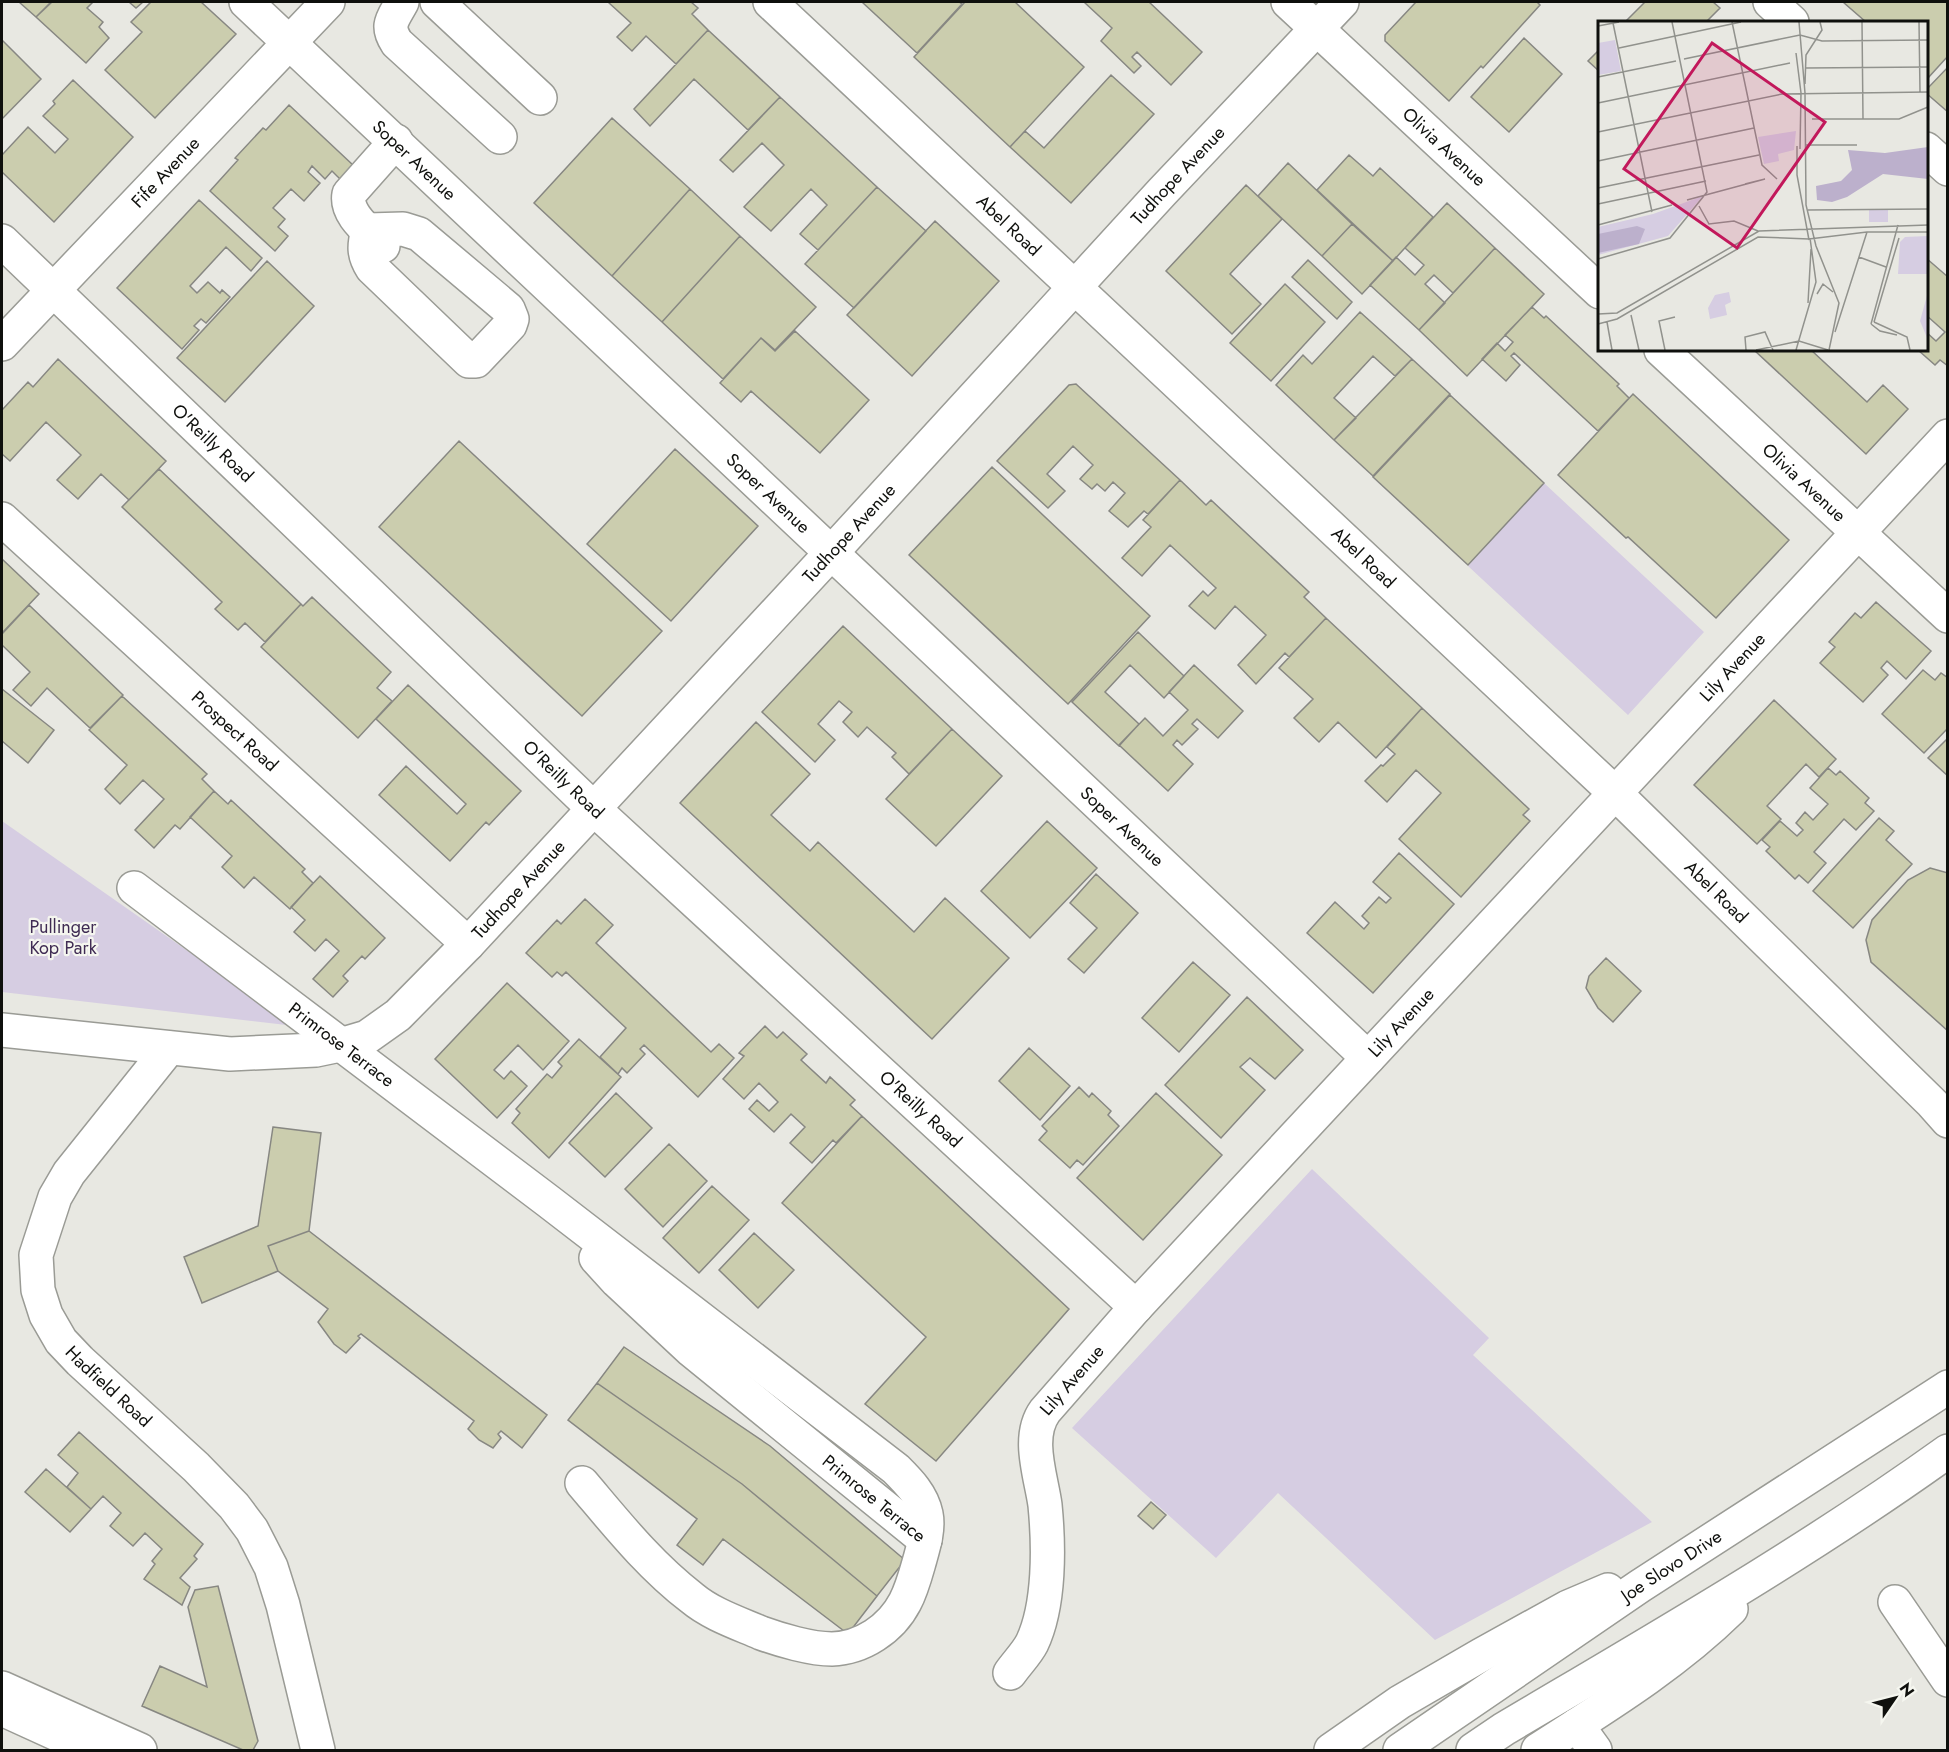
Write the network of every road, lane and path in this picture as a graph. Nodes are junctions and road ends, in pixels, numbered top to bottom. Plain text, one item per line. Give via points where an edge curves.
1 (246, 2) edge
2 (328, 2) edge
3 (402, 2) edge
4 (437, 2) edge
5 (770, 2) edge
6 (1288, 2) edge
7 (1342, 2) edge
8 (1770, 2) edge
9 (1791, 21) edge
10 (1317, 28) junction
11 (291, 42) junction
12 (540, 98) dead end
13 (500, 138) dead end
14 (396, 141) junction
15 (1928, 151) edge
16 (1947, 169) edge
17 (368, 230) junction
18 (2, 241) edge
19 (1076, 286) junction
20 (53, 289) junction
21 (1598, 291) edge
22 (430, 298) dead end
23 (2, 344) edge
24 (1662, 351) edge
25 (1947, 436) edge
26 (2, 519) edge
27 (1857, 532) junction
28 (832, 552) junction
29 (1947, 615) edge
30 (1615, 793) junction
31 (594, 809) junction
32 (134, 888) dead end
33 (468, 944) junction
34 (2, 1030) edge
35 (340, 1045) junction
36 (169, 1048) junction
37 (1368, 1058) junction
38 (1947, 1121) edge
39 (1136, 1306) junction
40 (1947, 1388) edge
41 (1947, 1451) edge
42 (582, 1483) dead end
43 (1756, 1577) junction
44 (1640, 1586) junction
45 (1895, 1602) dead end
46 (1011, 1673) dead end
47 (1947, 1680) edge
48 (2, 1688) edge
49 (2, 1709) edge
50 (2, 1729) edge
51 (1586, 1738) edge
52 (310, 1741) edge
53 (49, 1750) edge
54 (92, 1750) edge
55 (140, 1750) edge
56 (1331, 1750) edge
57 (1400, 1750) edge
58 (1473, 1750) edge
59 (1538, 1750) edge

1 - 11 street, Soper Avenue
2 - 11 street, Fife Avenue
3 - 13 street via 391,23 390,33 397,43
4 - 12 street
5 - 19 street, Abel Road
6 - 10 street, Olivia Avenue
7 - 10 street, Tudhope Avenue
8 - 9 street
10 - 19 street, Tudhope Avenue
10 - 21 street, Olivia Avenue
11 - 14 street, Soper Avenue
11 - 20 street, Fife Avenue
14 - 17 street via 349,194 347,203 351,211
14 - 28 street, Soper Avenue
15 - 16 street
17 - 17 street via 403,229 419,234 508,309 510,326 476,361 469,361 372,268 363,249
17 - 22 street
18 - 20 street, O'Reilly Road
19 - 28 street, Tudhope Avenue
19 - 30 street, Abel Road
20 - 23 street, Fife Avenue
20 - 31 street, O'Reilly Road
24 - 27 street, Olivia Avenue
25 - 27 street, Lily Avenue
26 - 33 street, Prospect Road
27 - 29 street, Olivia Avenue
27 - 30 street, Lily Avenue
28 - 31 street, Tudhope Avenue
28 - 37 street, Soper Avenue
30 - 37 street, Lily Avenue
30 - 38 street, Abel Road
31 - 33 street, Tudhope Avenue
31 - 39 street, O'Reilly Road
32 - 35 street, Primrose Terrace
33 - 35 street, Tudhope Avenue via 398,1015 367,1036
34 - 36 street
35 - 36 street via 230,1054
35 - 42 street, Primrose Terrace via 896,1469 920,1498 926,1515 926,1540 906,1601 895,1617 862,1642 829,1649 778,1640 693,1600 645,1557
36 - 52 street, Hadfield Road via 69,1173 55,1197 36,1255 38,1290 61,1341 196,1467 252,1530 277,1586
37 - 39 street, Lily Avenue
39 - 46 street, Lily Avenue via 1037,1424 1045,1507 1045,1588 1032,1643
40 - 44 street, Joe Slovo Drive
41 - 43 street
43 - 51 street via 1700,1640 1659,1671
43 - 58 street
44 - 56 street via 1595,1595 1530,1626 1400,1702
44 - 57 street, Joe Slovo Drive
45 - 47 street
48 - 55 street
49 - 54 street
50 - 53 street
51 - 59 street

